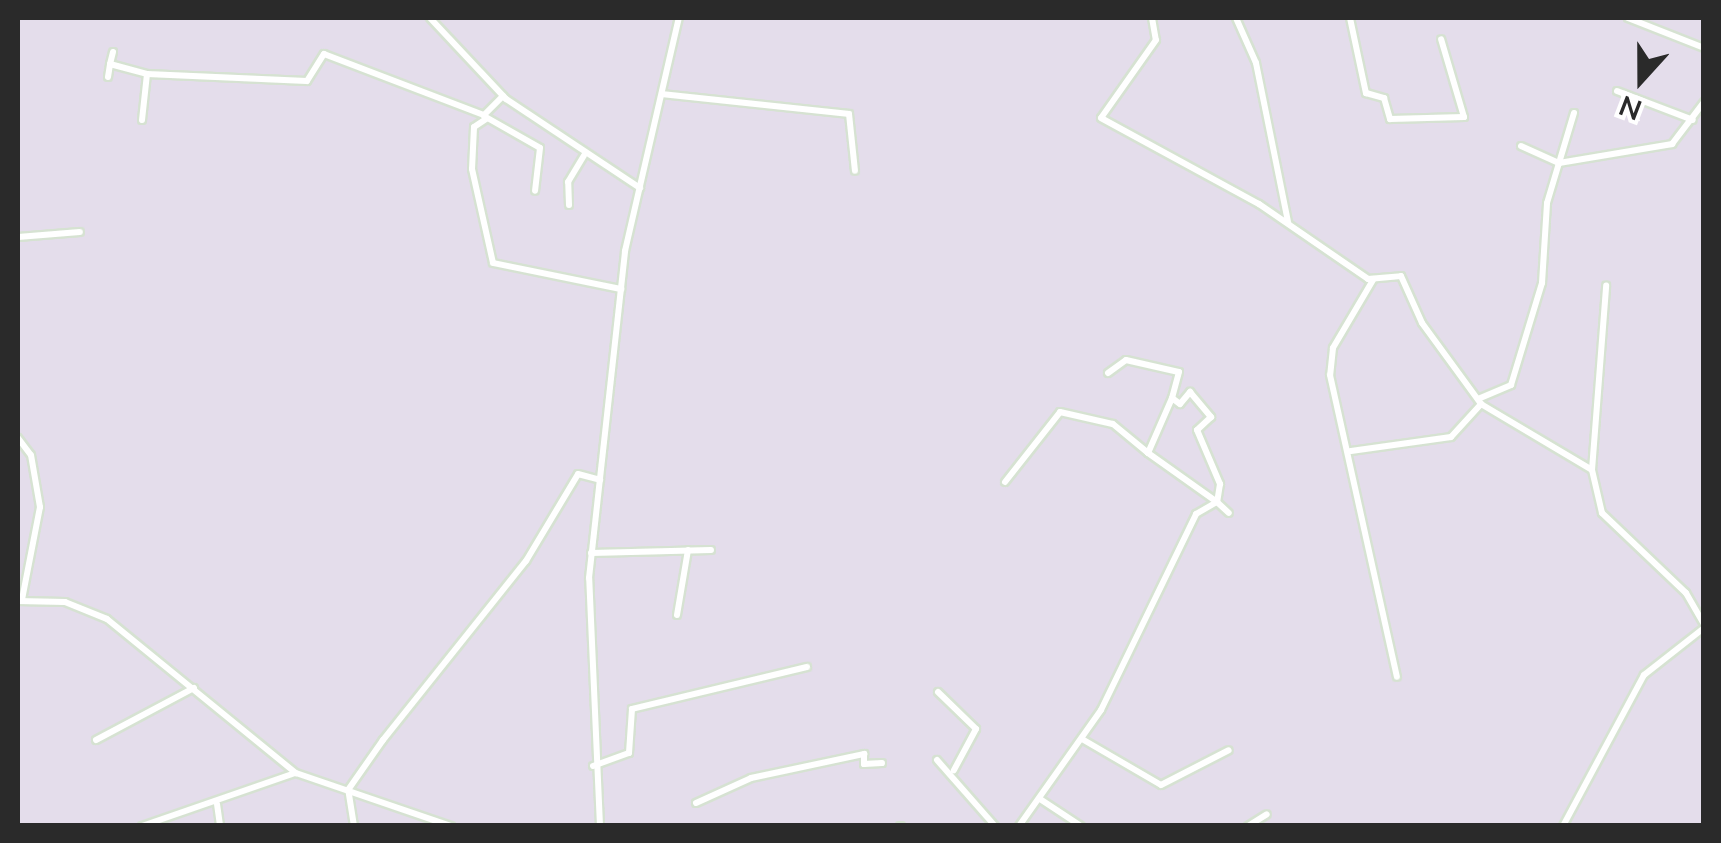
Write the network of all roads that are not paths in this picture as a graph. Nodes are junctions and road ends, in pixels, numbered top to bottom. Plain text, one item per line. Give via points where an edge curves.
1 (430, 18) edge
2 (679, 18) edge
3 (1152, 18) edge
4 (1236, 18) edge
5 (1350, 18) edge
6 (1628, 18) edge
7 (1441, 40) dead end
8 (1704, 48) edge
9 (113, 52) dead end
10 (110, 64) junction
11 (147, 74) junction
12 (108, 77) dead end
13 (1617, 92) dead end
14 (662, 94) junction
15 (503, 96) junction
16 (1704, 102) edge
17 (1574, 113) dead end
18 (485, 117) junction
19 (142, 120) dead end
20 (1693, 120) junction
21 (1521, 146) dead end
22 (584, 155) junction
23 (1559, 163) junction
24 (856, 170) dead end
25 (640, 188) junction
26 (535, 191) dead end
27 (569, 205) dead end
28 (1288, 223) junction
29 (80, 232) dead end
30 (18, 237) edge
31 (1373, 280) junction
32 (1606, 286) dead end
33 (621, 289) junction
34 (1108, 373) dead end
35 (1172, 398) junction
36 (1479, 401) junction
37 (18, 438) edge
38 (1351, 452) junction
39 (1148, 453) junction
40 (1592, 470) junction
41 (600, 480) junction
42 (1005, 482) dead end
43 (1217, 502) junction
44 (1228, 513) dead end
45 (688, 550) junction
46 (711, 550) dead end
47 (592, 553) junction
48 (20, 600) edge
49 (677, 615) dead end
50 (1704, 626) edge
51 (807, 667) dead end
52 (1397, 677) dead end
53 (194, 688) junction
54 (938, 692) dead end
55 (1082, 739) junction
56 (96, 740) dead end
57 (1229, 750) dead end
58 (937, 760) dead end
59 (882, 762) dead end
60 (593, 766) junction
61 (954, 770) junction
62 (296, 773) junction
63 (348, 790) junction
64 (1040, 799) junction
65 (696, 803) dead end
66 (217, 804) junction
67 (1267, 814) dead end
68 (142, 826) edge
69 (220, 826) edge
70 (354, 826) edge
71 (451, 826) edge
72 (600, 826) edge
73 (995, 826) edge
74 (1019, 826) edge
75 (1082, 826) edge
76 (1248, 826) edge
77 (1562, 826) edge

1 - 15 street
2 - 14 street
3 - 28 street via 1156,40 1101,118
4 - 28 street via 1256,63
5 - 7 street via 1366,92 1384,98 1390,119 1464,117
6 - 8 street
9 - 10 street
10 - 11 street
10 - 12 street
11 - 18 street via 307,81 324,54
11 - 19 street
13 - 20 street
14 - 24 street via 850,114
14 - 25 street
15 - 18 street
15 - 22 street
16 - 20 street
17 - 23 street
18 - 26 street via 540,148
18 - 33 street via 474,126 472,169 493,264
20 - 23 street via 1672,144
21 - 23 street
22 - 25 street
22 - 27 street via 568,182
23 - 36 street via 1542,283 1512,384
25 - 33 street
28 - 31 street
29 - 30 street
31 - 36 street via 1402,276 1422,323
31 - 38 street via 1333,348 1330,375
32 - 40 street
33 - 41 street
34 - 35 street via 1126,360 1179,372
35 - 39 street
35 - 43 street via 1180,404 1190,392 1211,417 1197,430 1220,484
36 - 38 street via 1451,437
36 - 40 street
37 - 48 street via 31,454 40,507
38 - 52 street
39 - 42 street via 1113,424 1060,412
39 - 43 street
40 - 50 street via 1602,513 1686,593
41 - 47 street
41 - 63 street via 578,474 526,562
43 - 44 street
43 - 55 street via 1196,514 1172,553
45 - 46 street
45 - 47 street
45 - 49 street
47 - 60 street
48 - 53 street via 86,608
50 - 77 street via 1644,675
51 - 60 street via 632,709 630,752
53 - 56 street
53 - 62 street
54 - 61 street via 976,729
55 - 57 street via 1162,784
55 - 64 street
58 - 61 street
59 - 65 street via 864,764 864,754 751,778
60 - 72 street
61 - 73 street
62 - 63 street
62 - 66 street
63 - 70 street
63 - 71 street
64 - 74 street
64 - 75 street
66 - 68 street
66 - 69 street
67 - 76 street

